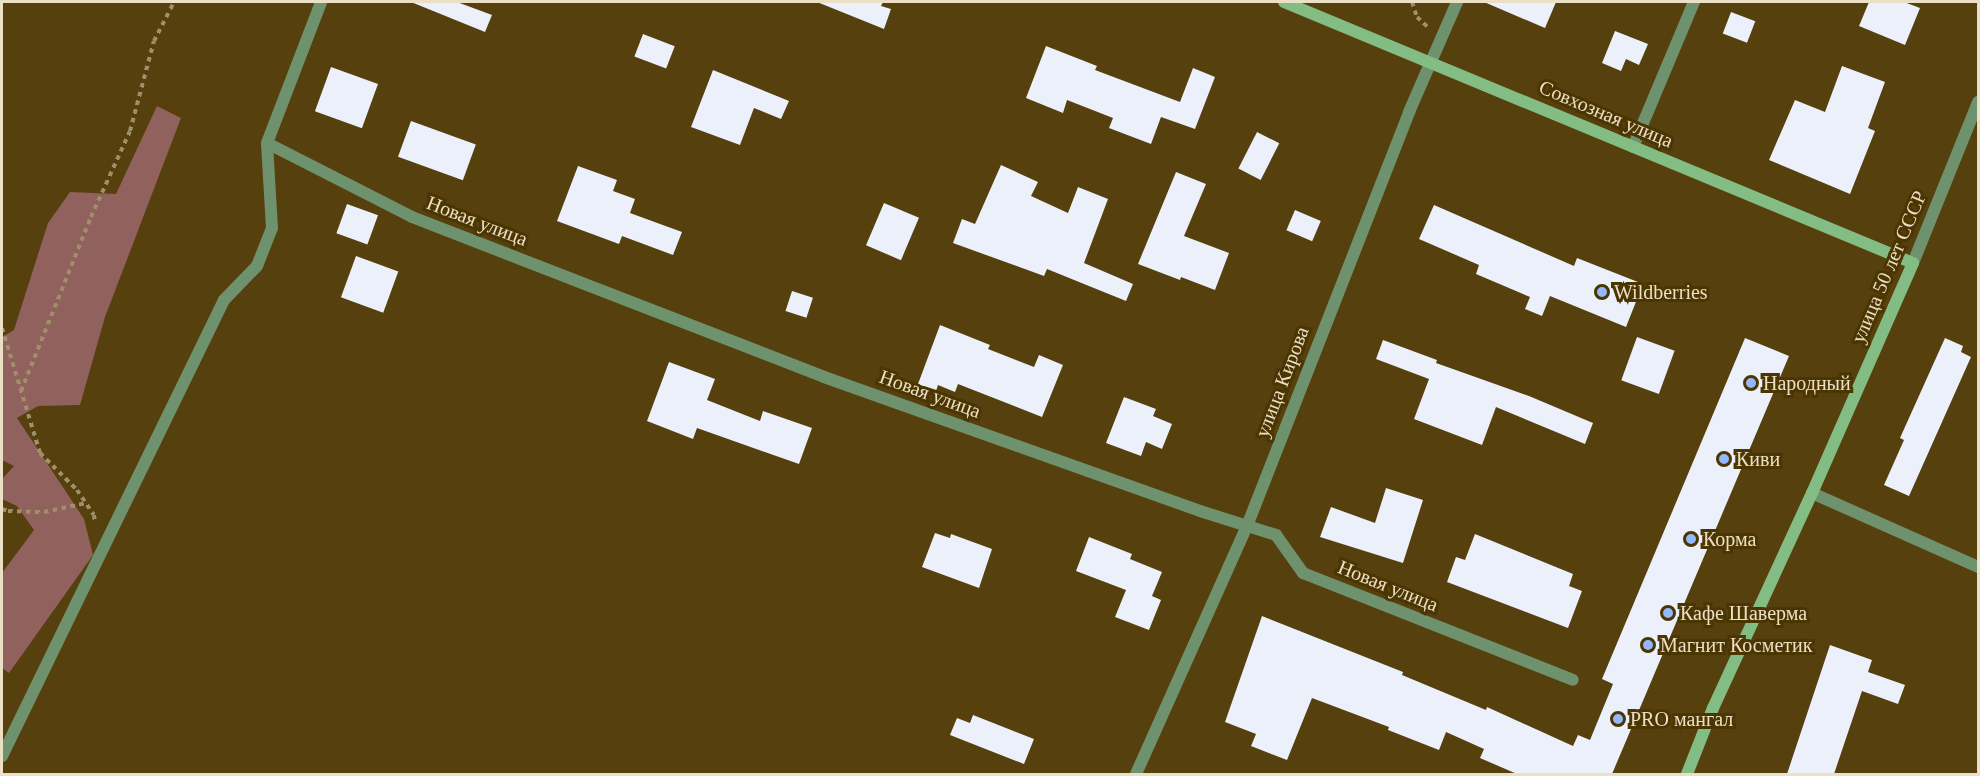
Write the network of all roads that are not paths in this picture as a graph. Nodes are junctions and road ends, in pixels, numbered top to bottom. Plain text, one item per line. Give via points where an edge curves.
1 (321, 2) edge
2 (1284, 2) edge
3 (1457, 2) edge
4 (1694, 2) edge
5 (1430, 62) junction
6 (1978, 102) edge
7 (267, 144) junction
8 (1633, 147) junction
9 (1912, 263) junction
10 (1812, 493) junction
11 (1247, 526) junction
12 (1978, 567) edge
13 (1573, 680) dead end
14 (2, 756) edge
15 (1136, 774) edge
16 (1686, 774) edge

1 - 7 street
2 - 5 main road, Совхозная улица
3 - 5 street, улица Кирова
4 - 8 street
5 - 8 main road, Совхозная улица
5 - 11 street, улица Кирова
6 - 9 street, улица 50 лет СССР
7 - 11 street, Новая улица via 434,225 824,377
7 - 14 street via 272,228 257,266 224,300
8 - 9 main road, Совхозная улица
9 - 10 main road, улица 50 лет СССР
10 - 12 street
10 - 16 main road, улица 50 лет СССР
11 - 13 street, Новая улица via 1276,535 1303,573
11 - 15 street, улица Кирова

